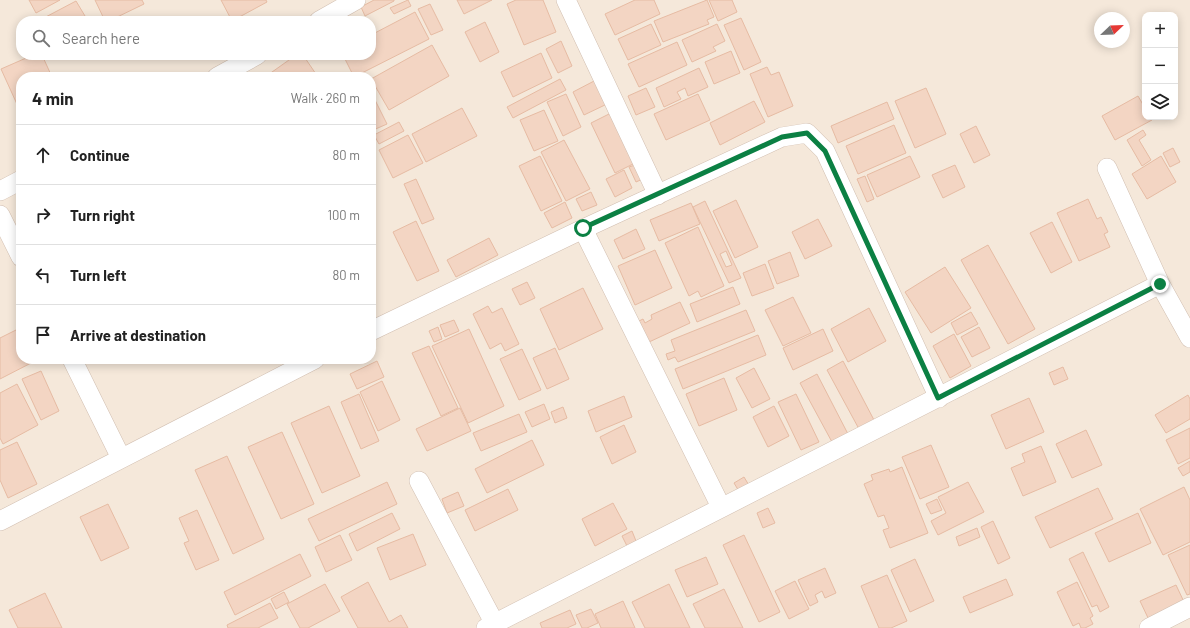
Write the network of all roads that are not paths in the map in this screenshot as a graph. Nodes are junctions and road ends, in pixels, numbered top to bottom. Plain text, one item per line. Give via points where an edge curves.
1 (356, 0) edge
2 (566, 0) edge
3 (327, 16) edge
4 (249, 60) edge
5 (229, 72) edge
6 (1107, 168) dead end
7 (16, 183) edge
8 (0, 191) edge
9 (658, 195) junction
10 (0, 215) edge
11 (583, 228) junction
12 (16, 247) edge
13 (1160, 284) junction
14 (376, 329) edge
15 (1190, 338) edge
16 (74, 364) edge
17 (305, 364) edge
18 (938, 398) junction
19 (121, 458) junction
20 (419, 481) dead end
21 (721, 507) junction
22 (0, 521) edge
23 (1190, 607) edge
24 (492, 627) edge
25 (1149, 628) edge

1 - 3 street
2 - 9 street
4 - 5 street
6 - 13 street
7 - 8 street
9 - 11 street
9 - 18 street via 782,137 807,133 825,151
10 - 12 street
11 - 14 street
11 - 21 street
13 - 15 street
13 - 18 street
16 - 19 street
17 - 19 street
18 - 21 street
19 - 22 street
20 - 24 street
21 - 24 street
23 - 25 street

